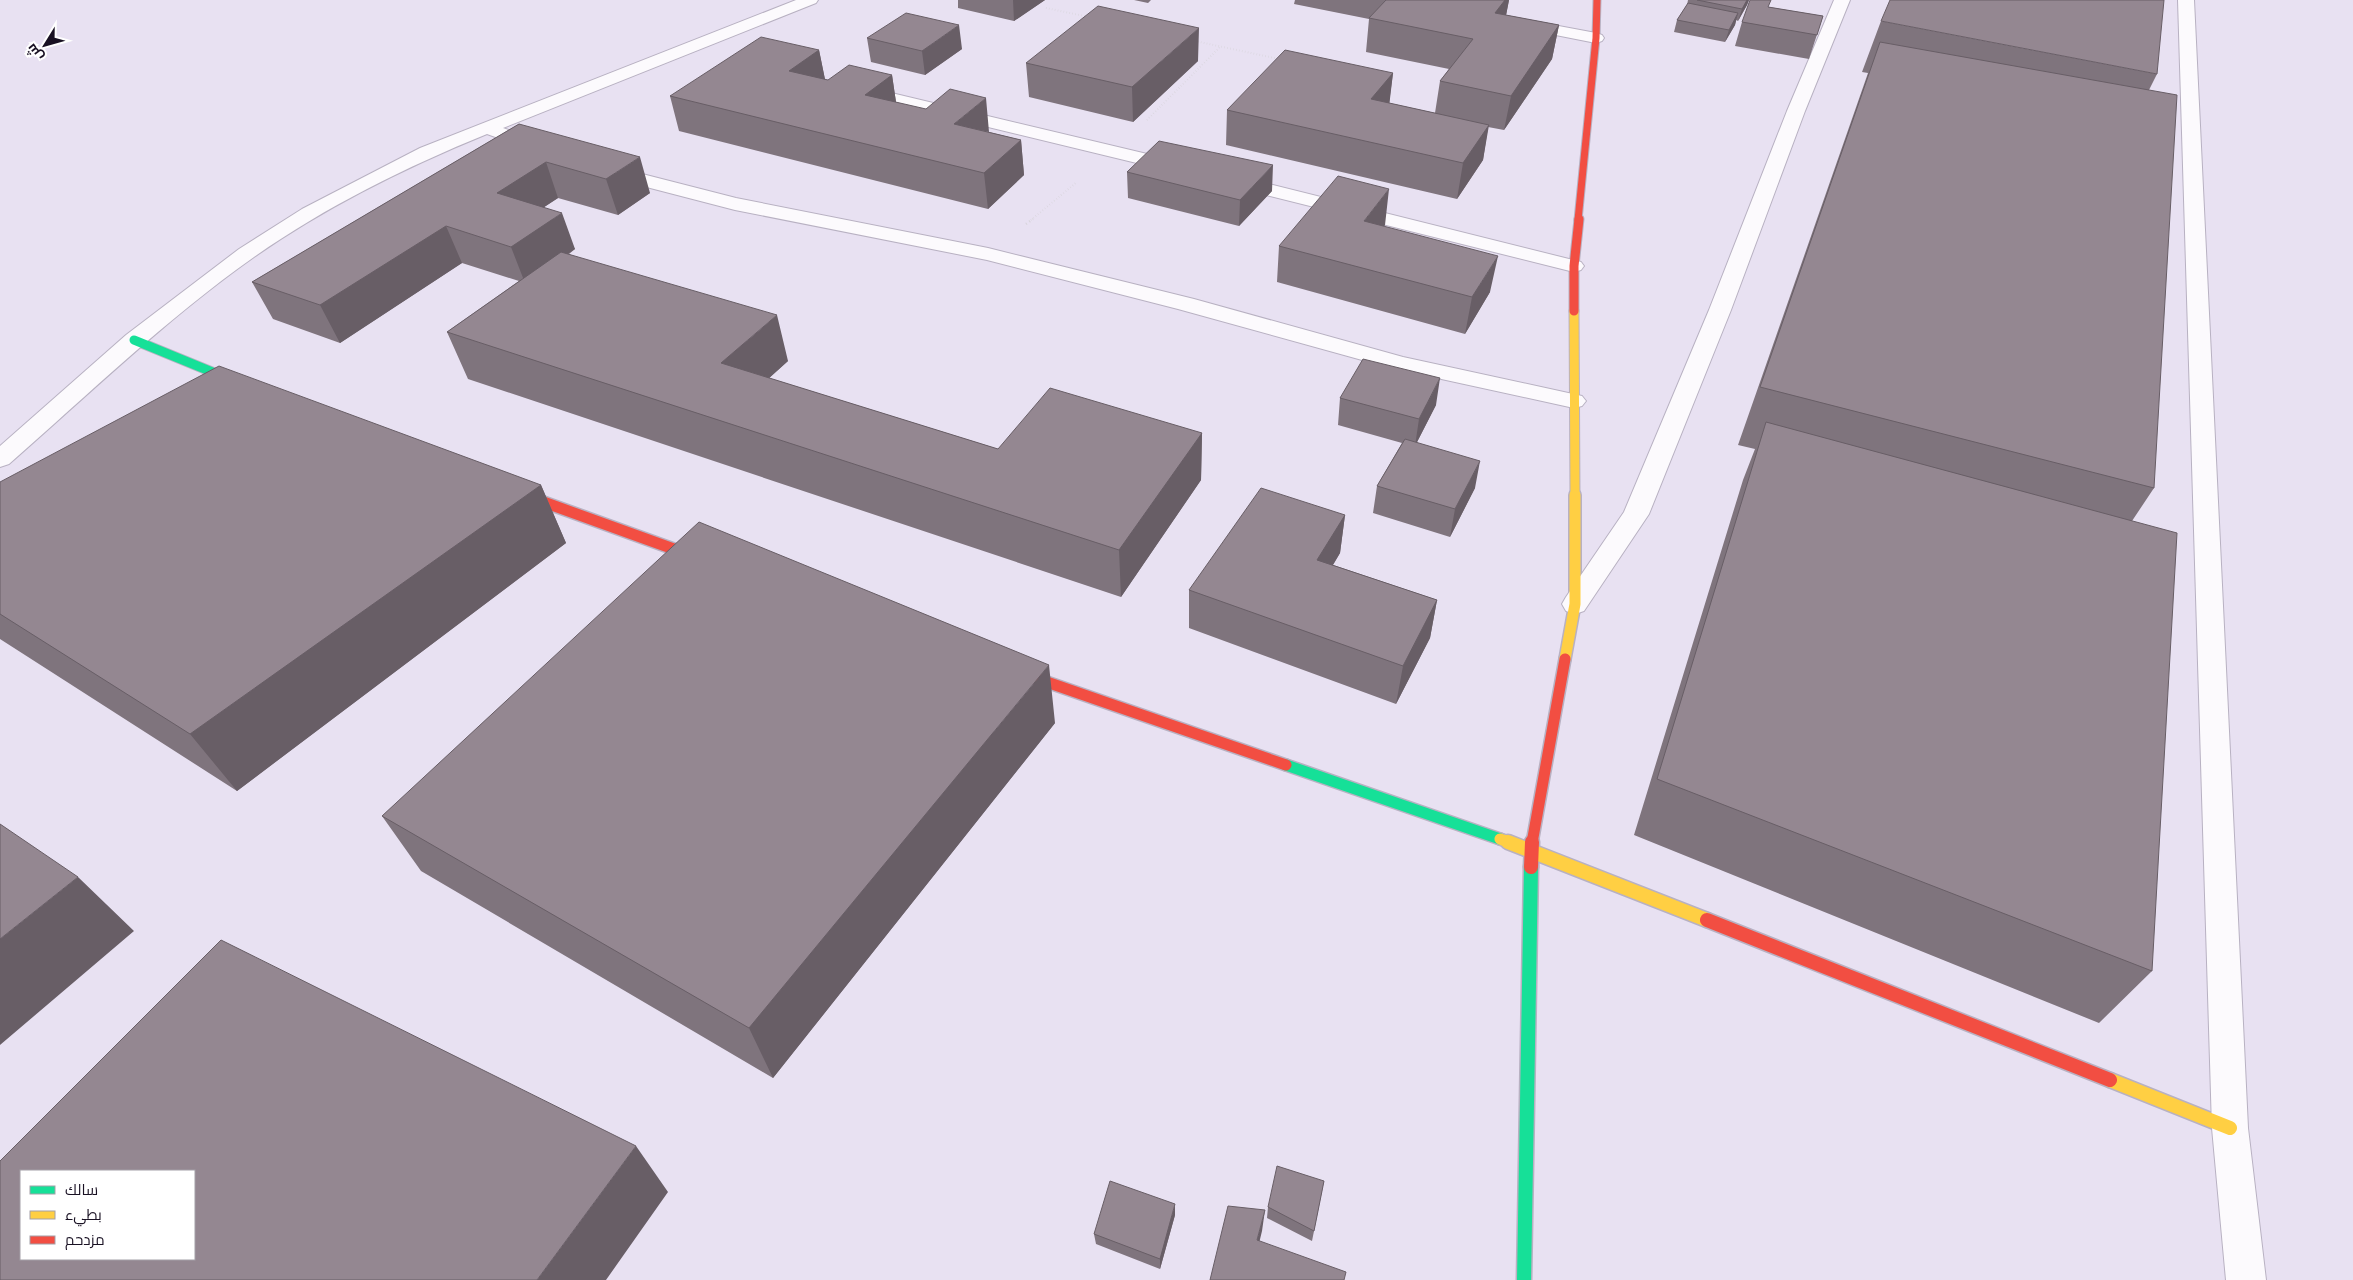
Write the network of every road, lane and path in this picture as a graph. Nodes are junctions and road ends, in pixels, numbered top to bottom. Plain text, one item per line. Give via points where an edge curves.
1 (810, 0) edge
2 (1597, 0) edge
3 (1842, 0) edge
4 (2186, 0) edge
5 (1046, 8) dead end
6 (1094, 18) edge
7 (1508, 22) edge
8 (1596, 38) junction
9 (1191, 41) dead end
10 (697, 46) junction
11 (725, 54) dead end
12 (1287, 60) edge
13 (837, 84) edge
14 (489, 129) junction
15 (554, 152) edge
16 (590, 165) edge
17 (1198, 172) edge
18 (1217, 177) edge
19 (1574, 266) junction
20 (134, 340) junction
21 (253, 389) edge
22 (1574, 401) junction
23 (0, 459) edge
24 (501, 487) edge
25 (714, 564) edge
26 (1575, 604) junction
27 (1003, 666) edge
28 (1531, 850) junction
29 (2230, 1128) junction
30 (1524, 1280) edge
31 (2246, 1280) edge

1 - 10 street
2 - 8 street
3 - 26 street via 1636,514
4 - 29 street
5 - 6 path
7 - 8 street
8 - 19 street
9 - 12 path
10 - 11 street
10 - 14 street
13 - 17 street
14 - 15 street
14 - 20 street via 427,152 309,213 246,253
16 - 22 street via 735,204 988,254 1399,363
18 - 19 street
19 - 22 street
20 - 21 street
20 - 23 street
22 - 26 street
24 - 25 street
26 - 28 street
27 - 28 street
28 - 29 street
28 - 30 street
29 - 31 street

